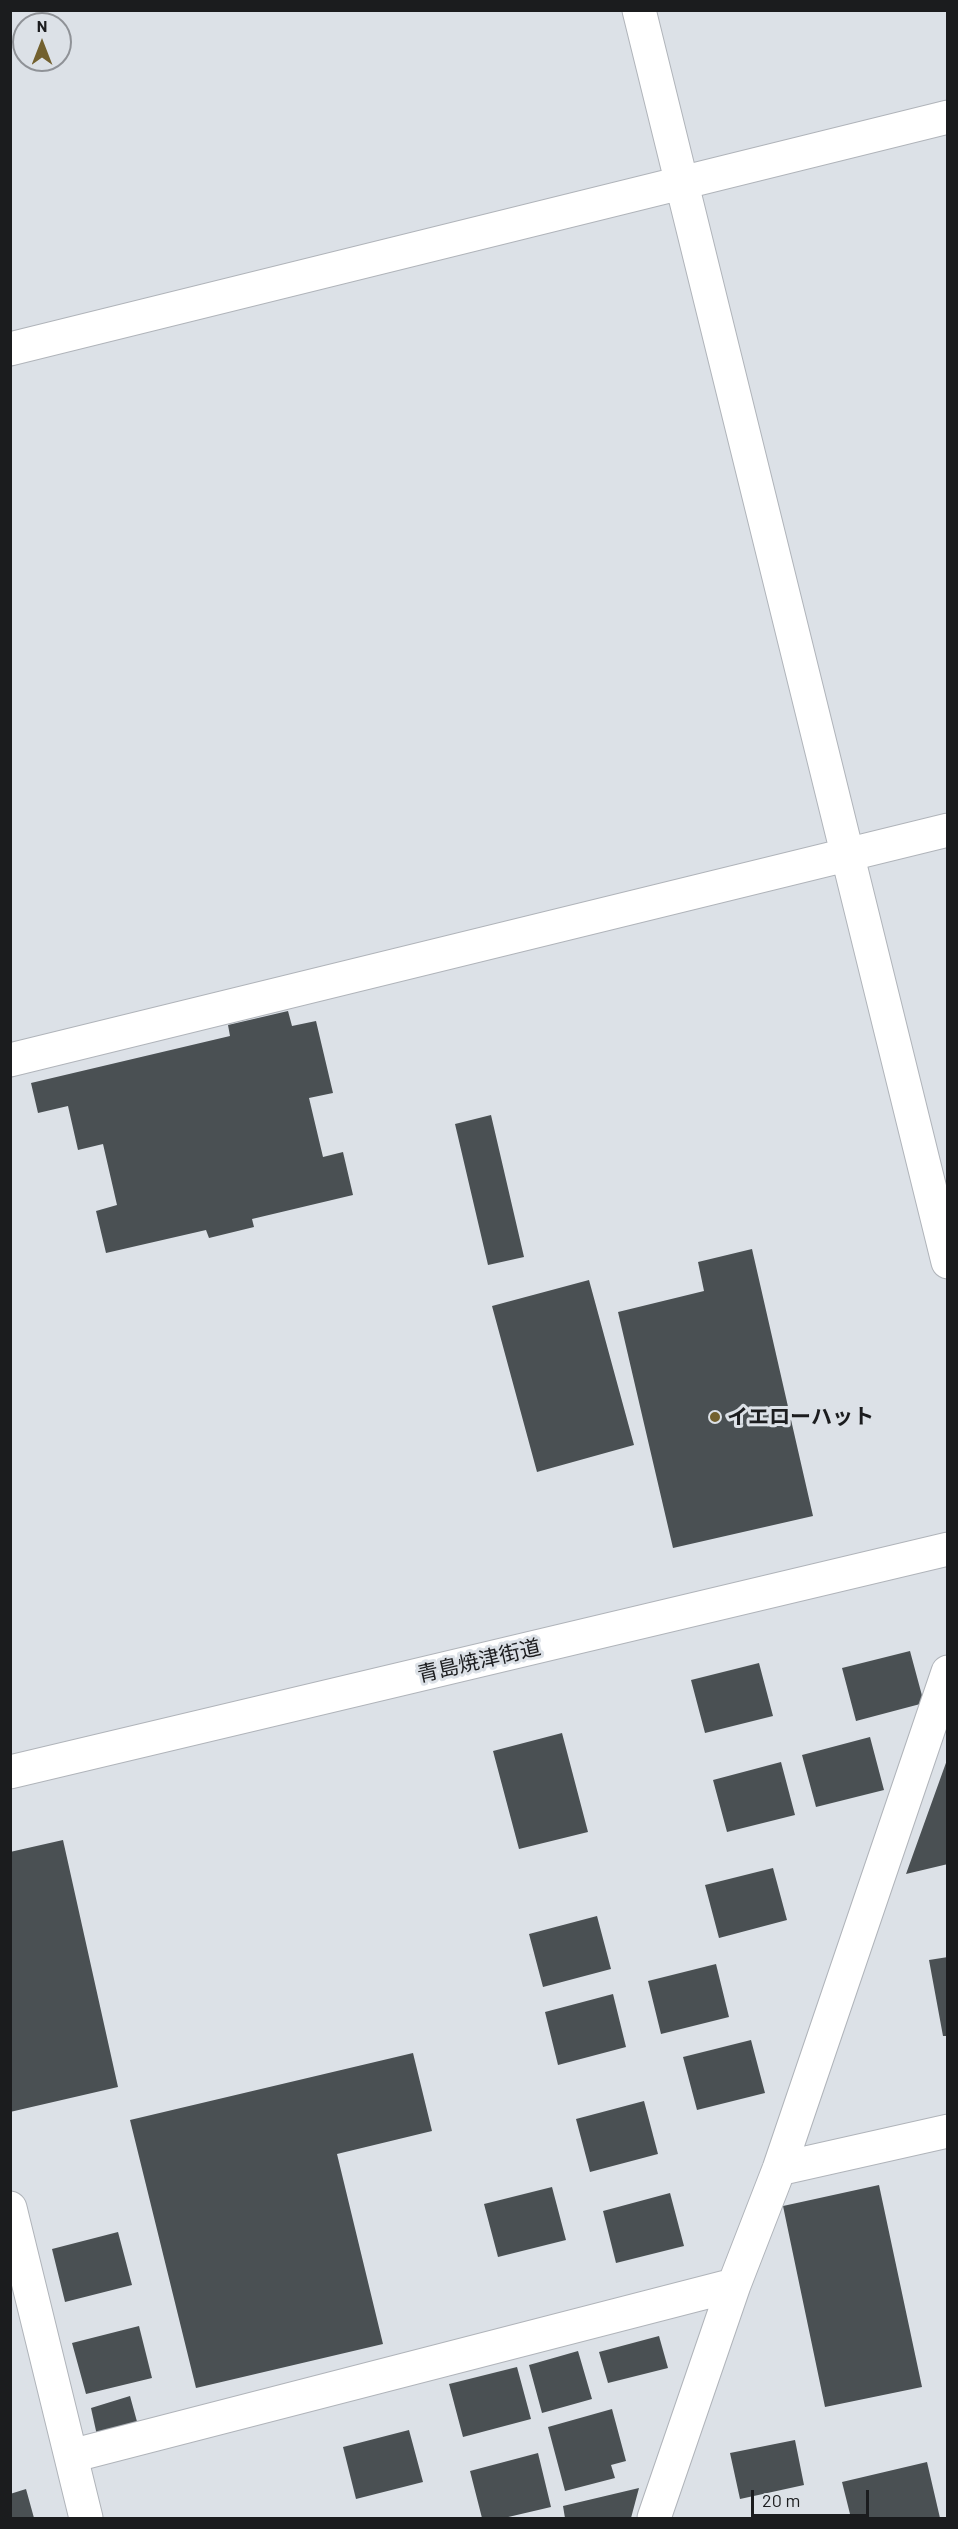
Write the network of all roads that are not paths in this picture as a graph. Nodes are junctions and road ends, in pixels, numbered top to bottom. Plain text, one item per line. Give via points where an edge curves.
1 (639, 10) edge
2 (948, 117) edge
3 (681, 183) junction
4 (10, 349) edge
5 (948, 830) edge
6 (846, 855) junction
7 (10, 1060) edge
8 (948, 1262) edge
9 (948, 1549) edge
10 (948, 1672) edge
11 (10, 1772) edge
12 (948, 2131) edge
13 (779, 2169) junction
14 (10, 2208) edge
15 (734, 2285) junction
16 (71, 2456) junction
17 (86, 2518) edge
18 (654, 2518) edge

1 - 3 street
2 - 3 street
3 - 4 street
3 - 6 street
5 - 6 street
6 - 7 street
6 - 8 street
9 - 11 street, 青島焼津街道
10 - 13 street
12 - 13 street
13 - 15 street
14 - 16 street
15 - 16 street
15 - 18 street
16 - 17 street

